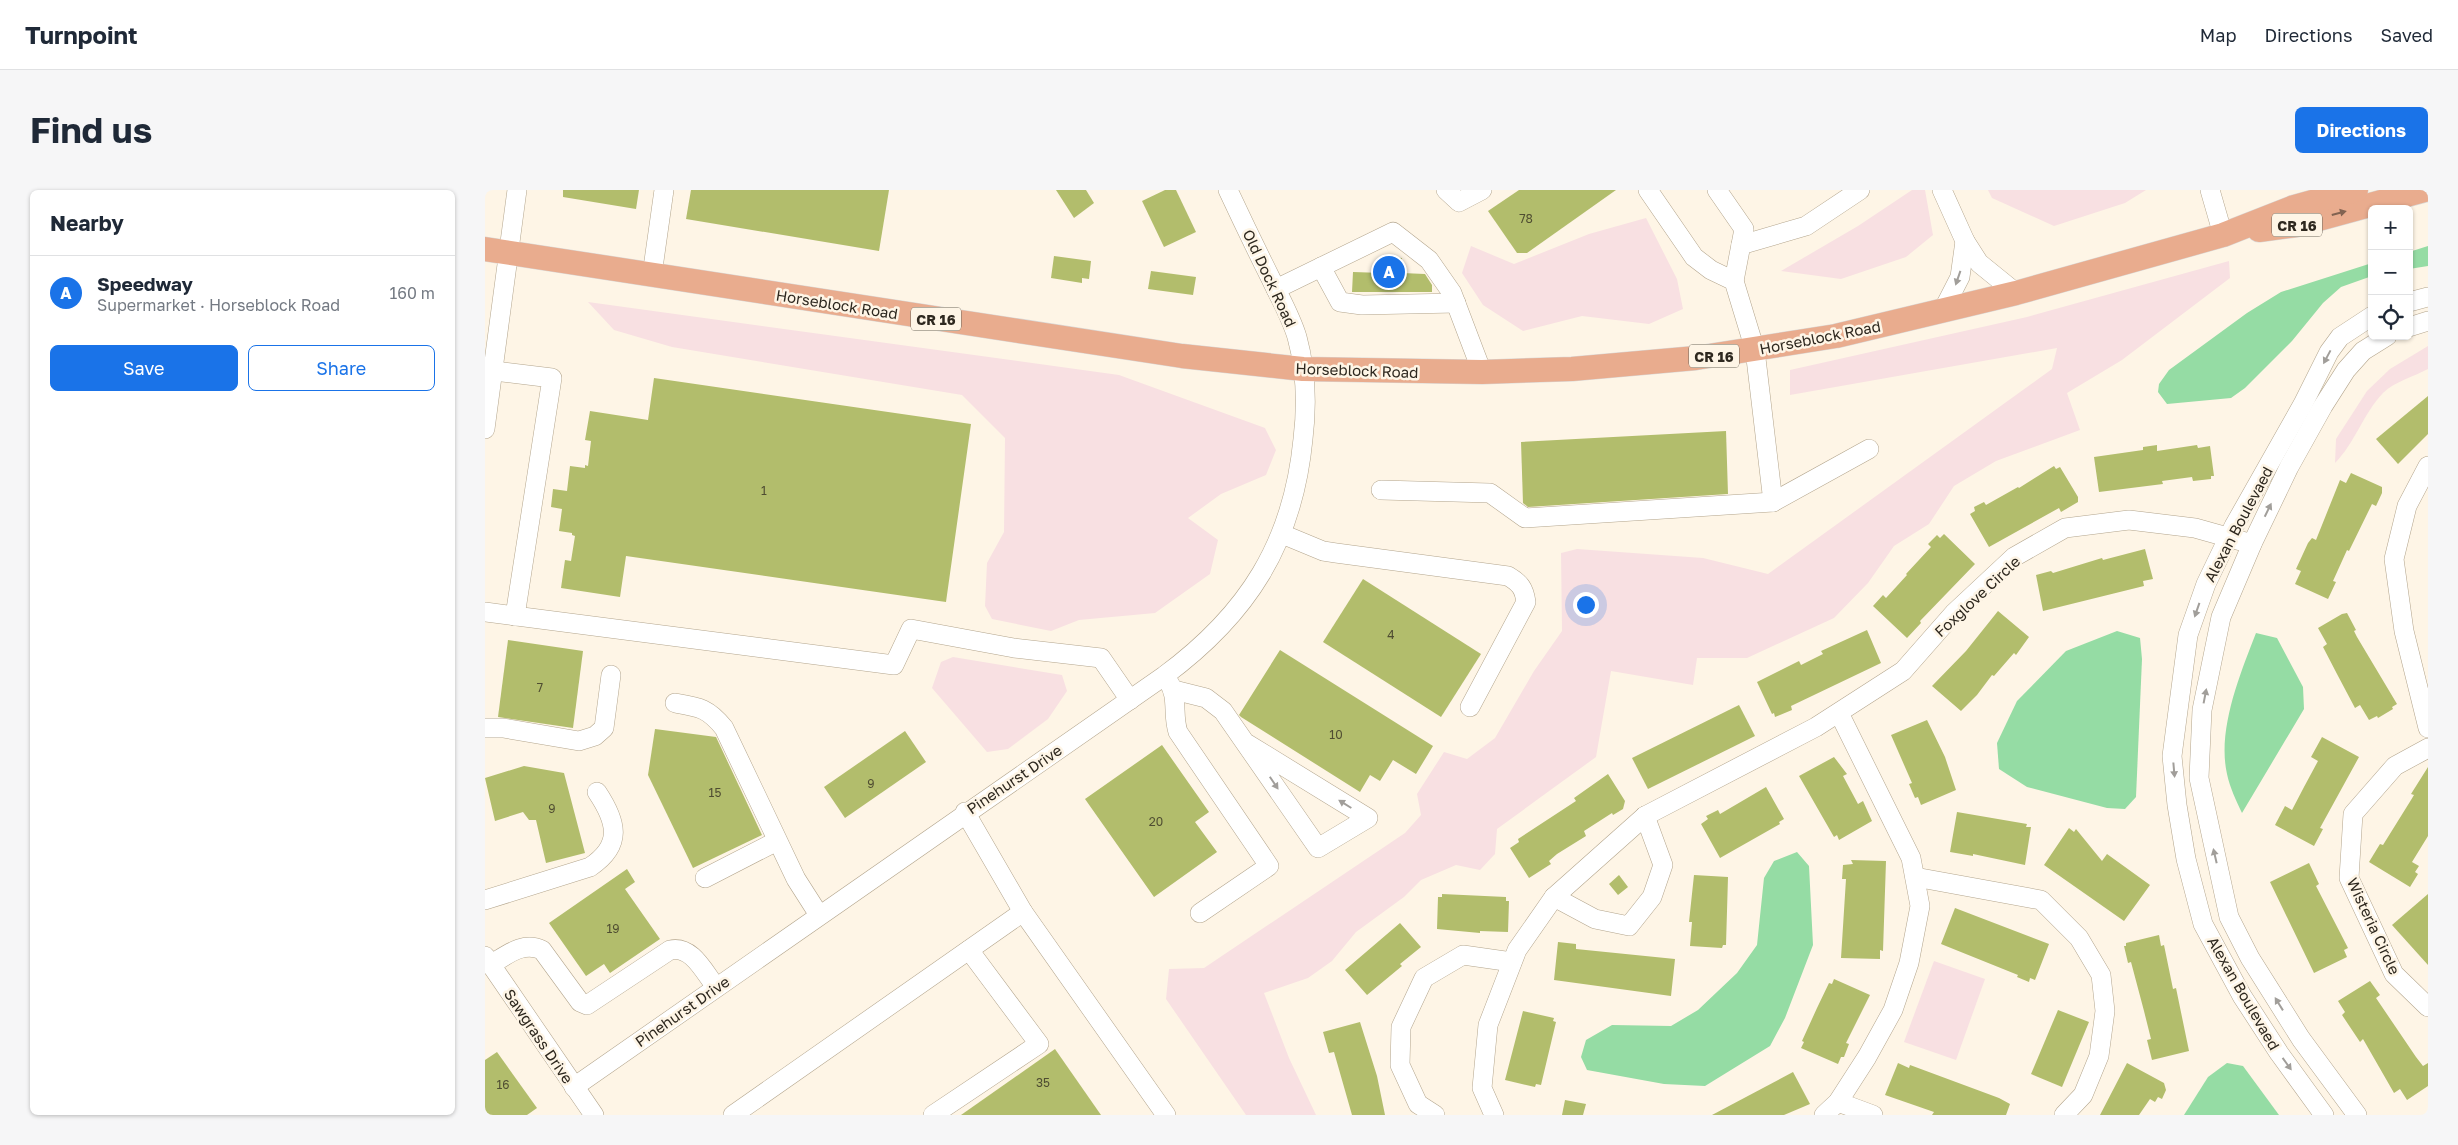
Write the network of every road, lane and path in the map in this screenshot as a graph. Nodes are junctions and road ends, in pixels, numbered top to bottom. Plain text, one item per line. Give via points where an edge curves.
1 (517, 190) edge
2 (664, 190) edge
3 (1228, 190) edge
4 (1446, 190) edge
5 (1482, 190) edge
6 (1647, 190) edge
7 (1717, 190) edge
8 (1860, 190) edge
9 (1942, 190) edge
10 (2210, 190) edge
11 (2356, 190) edge
12 (2425, 190) edge
13 (2223, 236) junction
14 (1965, 242) junction
15 (1741, 245) junction
16 (485, 249) edge
17 (509, 253) junction
18 (1321, 267) junction
19 (652, 275) junction
20 (1734, 281) junction
21 (1276, 289) junction
22 (2016, 293) junction
23 (2428, 297) edge
24 (2413, 301) edge
25 (1456, 303) junction
26 (1943, 312) junction
27 (2366, 320) edge
28 (2428, 321) edge
29 (2413, 326) edge
30 (2380, 340) edge
31 (1755, 350) junction
32 (1303, 369) junction
33 (1482, 372) junction
34 (490, 379) edge
35 (485, 429) edge
36 (1869, 449) dead end
37 (2428, 466) edge
38 (1381, 490) dead end
39 (1773, 502) junction
40 (1282, 534) junction
41 (2229, 536) junction
42 (2252, 544) junction
43 (485, 612) edge
44 (515, 616) junction
45 (611, 675) dead end
46 (1169, 683) junction
47 (1130, 700) junction
48 (675, 703) dead end
49 (1470, 707) dead end
50 (1839, 713) junction
51 (485, 728) edge
52 (2428, 728) edge
53 (1246, 743) junction
54 (2428, 748) edge
55 (597, 792) dead end
56 (965, 812) junction
57 (1645, 816) junction
58 (777, 841) junction
59 (1915, 876) junction
60 (705, 878) dead end
61 (1554, 897) junction
62 (485, 900) edge
63 (1023, 912) junction
64 (1201, 913) dead end
65 (819, 915) junction
66 (969, 950) junction
67 (488, 961) edge
68 (1512, 962) junction
69 (715, 987) junction
70 (2428, 1007) edge
71 (574, 1086) junction
72 (1838, 1102) junction
73 (587, 1113) edge
74 (733, 1115) edge
75 (933, 1115) edge
76 (1165, 1115) edge
77 (1435, 1115) edge
78 (1494, 1115) edge
79 (1823, 1115) edge
80 (1873, 1115) edge
81 (2064, 1115) edge
82 (2324, 1115) edge
83 (2357, 1115) edge

1 - 17 street
2 - 19 street
3 - 21 street, Old Dock Road
4 - 5 street via 1459,202
6 - 20 street via 1694,257
7 - 15 street via 1744,229
8 - 15 street via 1806,226
9 - 14 street
10 - 13 street
11 - 13 main road, Horseblock Road / CR 16 via 2294,207
13 -> 12 main road, Horseblock Road / CR 16 via 2297,225
13 - 22 main road, Horseblock Road / CR 16
14 - 22 street via 1979,263
14 -> 26 street via 1959,278
15 - 20 street
16 - 17 main road, Horseblock Road / CR 16
17 - 19 main road, Horseblock Road / CR 16
17 - 34 street
18 - 21 street
18 - 25 street via 1340,302 1361,305
18 - 25 street via 1393,232 1429,260
19 - 32 main road, Horseblock Road / CR 16 via 1125,348
20 - 31 street
21 - 32 street, Old Dock Road via 1295,331
22 - 26 main road, Horseblock Road / CR 16
23 - 24 street
25 - 33 street
26 - 31 main road, Horseblock Road / CR 16
27 -> 41 street, Alexan Boulevaed via 2340,337 2329,352
28 - 29 street
42 -> 30 street, Alexan Boulevaed via 2323,406 2346,370 2363,351
31 - 33 main road, Horseblock Road / CR 16 via 1635,364
31 - 39 street
32 - 33 main road, Horseblock Road / CR 16
32 - 40 street, Pinehurst Drive via 1305,415 1301,457 1291,508
34 - 35 street
34 - 44 street via 552,378
36 - 39 street
37 - 52 street via 2407,506 2394,559 2404,631
38 - 39 street via 1490,493 1525,518
40 - 46 street, Pinehurst Drive via 1257,579 1234,611
40 - 49 street via 1330,552 1508,576 1519,582 1525,591 1526,602
41 - 42 street, Foxglove Circle
41 - 50 street, Foxglove Circle via 2195,528 2129,520 2065,528 2014,558 1954,613 1903,671
41 -> 82 street, Alexan Boulevaed via 2206,584 2188,634 2172,756 2177,805 2186,859 2203,924 2242,996
83 -> 42 street, Alexan Boulevaed via 2301,1039 2250,958 2229,917 2199,778 2202,710 2221,617
43 - 44 street
44 - 47 street via 894,665 911,629 1015,648 1101,658
45 - 51 street via 604,728 595,736 579,741
46 - 47 street, Pinehurst Drive
46 - 53 street via 1215,703 1230,718
46 - 64 street via 1178,732 1269,866
47 - 56 street, Pinehurst Drive
48 - 58 street via 697,706 712,713 724,728
50 - 57 street, Foxglove Circle
50 - 59 street via 1911,858
53 -> 53 street via 1318,848 1367,818 1279,763
54 - 70 street, Wisteria Circle via 2395,766 2353,814 2349,878 2394,974
55 - 62 street via 609,810 614,829 612,844 603,858 590,867
56 - 63 street
56 - 65 street, Pinehurst Drive
57 - 61 street, Foxglove Circle
57 - 61 street via 1663,864 1652,897 1629,926 1595,919
58 - 60 street
58 - 65 street
59 - 72 street via 1920,906 1909,963 1893,1010
59 - 81 street via 2041,900 2083,945 2101,975 2105,1011 2099,1056 2083,1095
61 - 68 street, Foxglove Circle
63 - 66 street
63 - 76 street
65 - 69 street, Pinehurst Drive
66 - 74 street
66 - 75 street via 1039,1044
67 - 69 street via 532,945 542,950 580,1002 587,1006 670,950 679,948 688,952
67 - 71 street, Sawgrass Drive
68 - 77 street via 1463,955 1424,978 1401,1027 1400,1065 1418,1104
68 - 78 street, Foxglove Circle via 1488,1025 1482,1088
69 - 71 street, Pinehurst Drive
71 - 73 street, Sawgrass Drive
72 - 79 street
72 - 80 street

